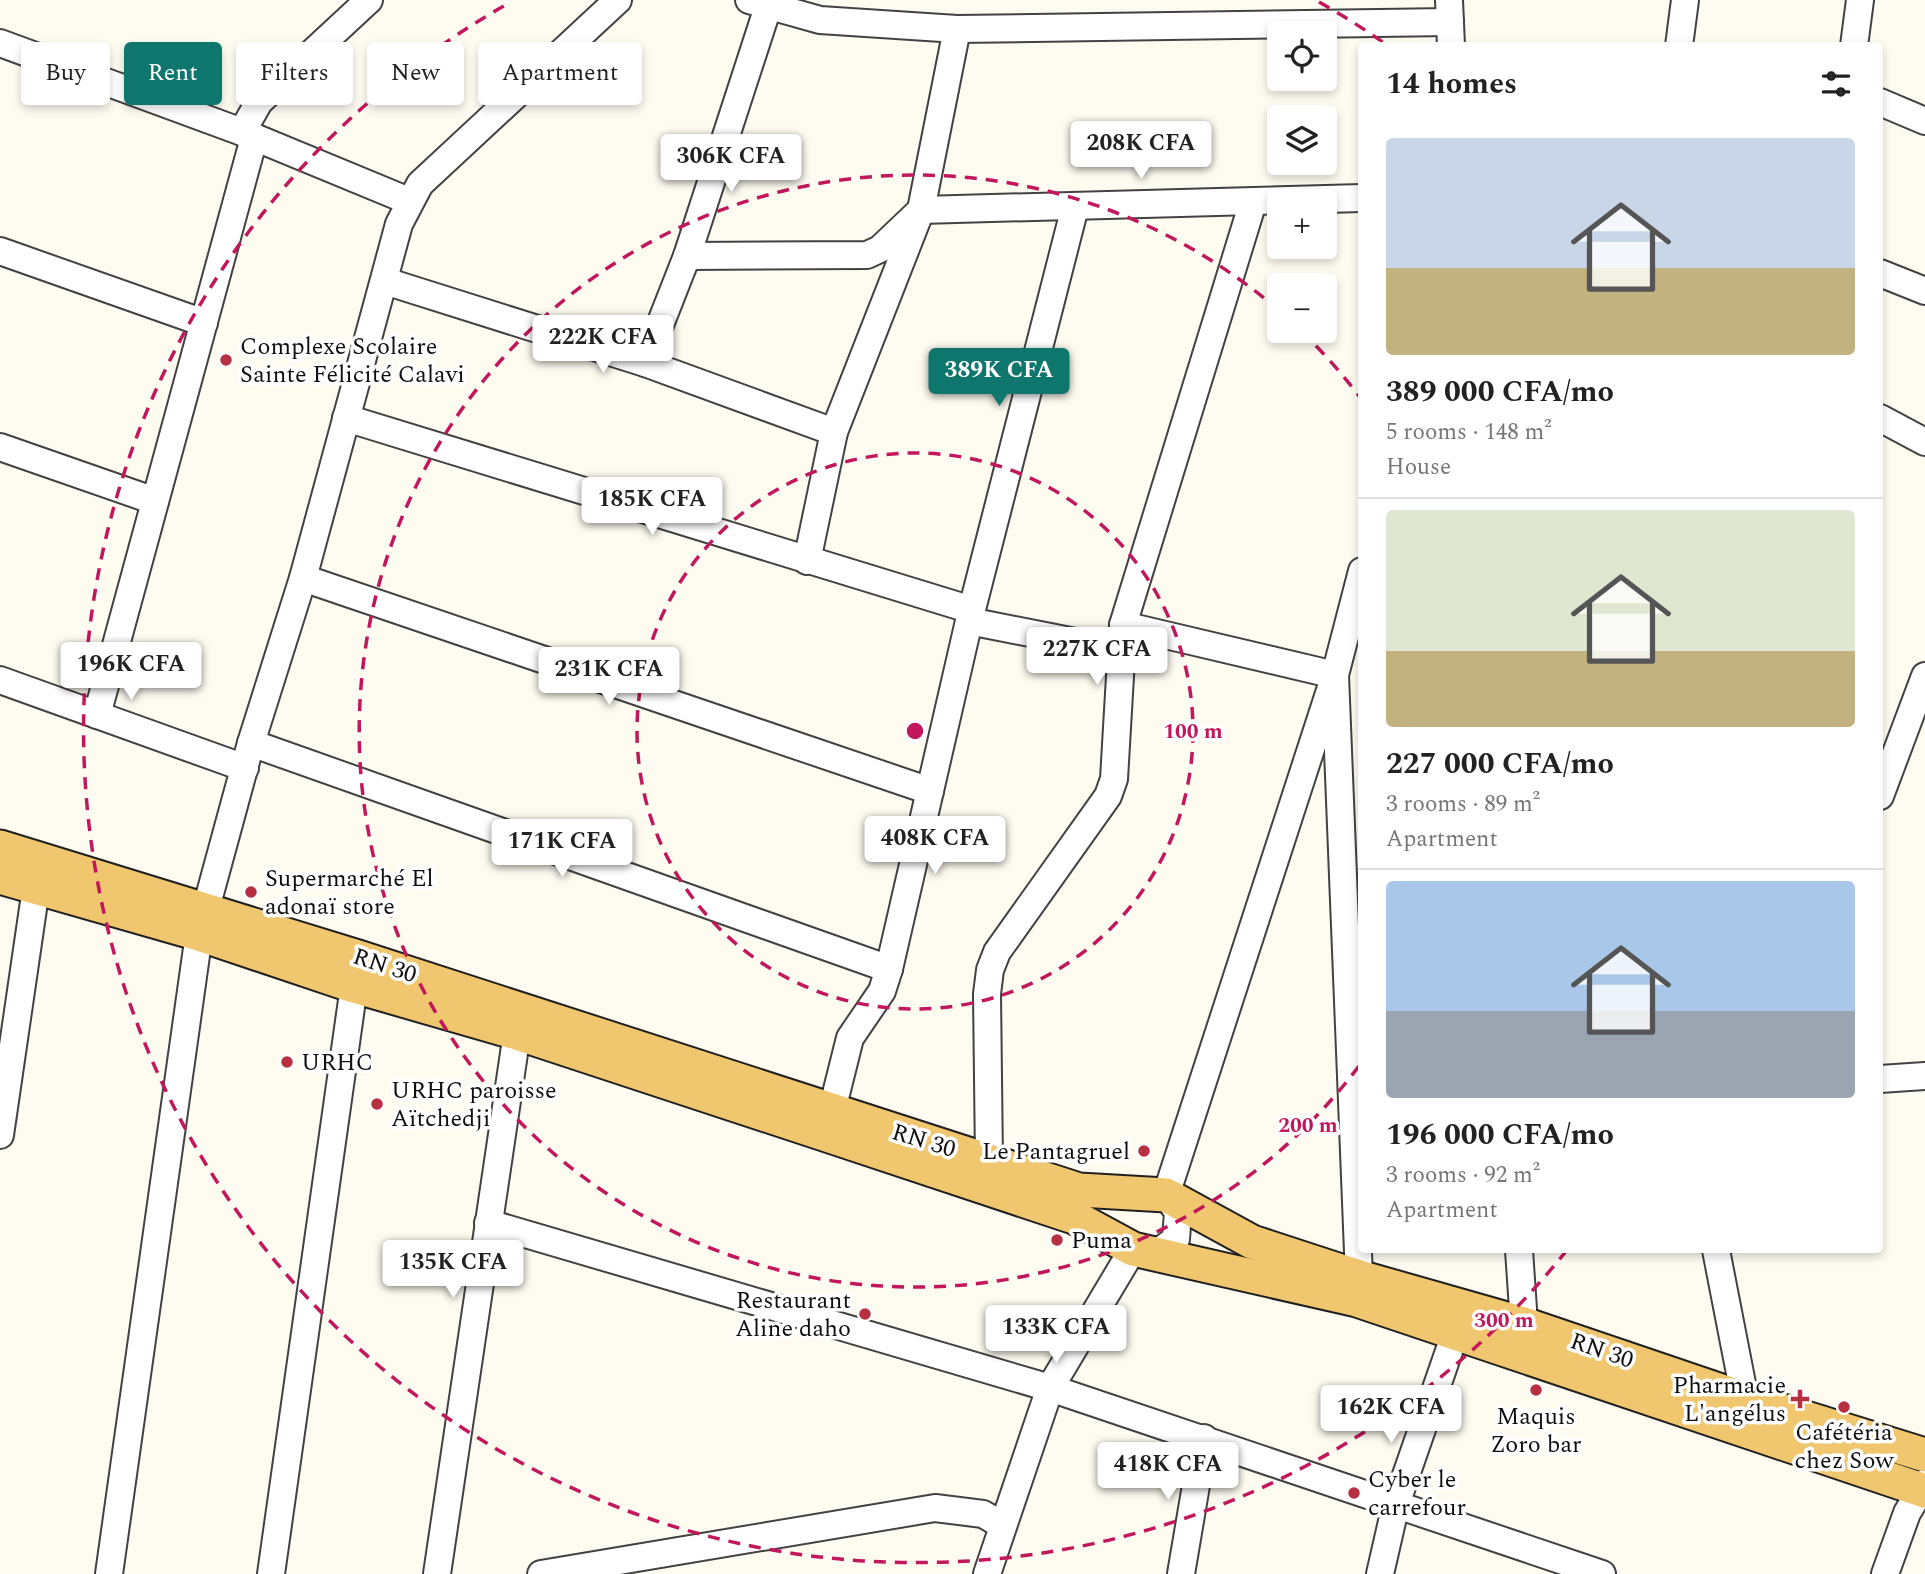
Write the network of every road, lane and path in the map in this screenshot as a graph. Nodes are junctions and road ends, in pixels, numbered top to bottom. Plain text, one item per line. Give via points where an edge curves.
1 (618, 0) edge
2 (1685, 0) edge
3 (1860, 0) edge
4 (360, 2) edge
5 (759, 3) edge
6 (1239, 12) edge
7 (1450, 23) edge
8 (957, 29) junction
9 (1680, 42) edge
10 (1855, 42) edge
11 (0, 43) edge
12 (1883, 103) edge
13 (1925, 121) edge
14 (248, 135) junction
15 (1358, 198) edge
16 (409, 201) junction
17 (1253, 202) junction
18 (1075, 207) junction
19 (921, 210) junction
20 (0, 251) edge
21 (687, 256) junction
22 (1883, 274) edge
23 (385, 281) junction
24 (1925, 290) edge
25 (204, 323) junction
26 (646, 363) junction
27 (346, 418) junction
28 (1883, 420) edge
29 (834, 432) junction
30 (1925, 442) edge
31 (0, 447) edge
32 (155, 501) junction
33 (807, 561) junction
34 (303, 578) junction
35 (1358, 586) edge
36 (970, 616) junction
37 (1123, 625) junction
38 (1121, 651) junction
39 (1335, 675) junction
40 (1925, 676) edge
41 (0, 680) edge
42 (97, 715) junction
43 (1350, 754) edge
44 (248, 756) junction
45 (1883, 788) edge
46 (930, 791) junction
47 (0, 847) edge
48 (0, 877) edge
49 (36, 888) junction
50 (202, 922) junction
51 (889, 969) junction
52 (354, 986) junction
53 (517, 1033) junction
54 (1925, 1076) edge
55 (1883, 1079) edge
56 (832, 1110) junction
57 (0, 1135) edge
58 (989, 1160) junction
59 (1166, 1195) junction
60 (1358, 1219) edge
61 (488, 1223) junction
62 (1133, 1249) junction
63 (1359, 1253) edge
64 (1519, 1253) edge
65 (1717, 1253) edge
66 (1359, 1277) junction
67 (1524, 1324) junction
68 (1456, 1331) junction
69 (1050, 1388) junction
70 (1745, 1399) junction
71 (1204, 1438) junction
72 (1925, 1455) edge
73 (1924, 1487) edge
74 (1396, 1504) junction
75 (1002, 1525) junction
76 (1565, 1567) edge
77 (109, 1574) edge
78 (271, 1574) edge
79 (437, 1574) edge
80 (541, 1574) edge
81 (987, 1574) edge
82 (1181, 1574) edge
83 (1380, 1574) edge
84 (1602, 1574) edge
85 (1885, 1574) edge

1 - 16 street via 457,147
2 - 9 street
3 - 10 street
4 - 14 street via 259,102
5 - 8 street via 850,24
5 - 21 street
6 - 7 street
6 - 8 street
8 - 19 street
11 - 14 street
12 - 13 street
14 - 16 street
14 - 25 street
15 - 17 street
16 - 23 street
17 - 18 street
17 - 37 street
18 - 19 street
18 - 36 street
19 - 21 street via 880,249 867,255
19 - 29 street
20 - 25 street
21 - 26 street
22 - 24 street
23 - 26 street
23 - 27 street
25 - 32 street
26 - 29 street
27 - 33 street
27 - 34 street
28 - 30 street
29 - 33 street
31 - 32 street
32 - 42 street
33 - 36 street
34 - 44 street
34 - 46 street
35 - 39 street
36 - 38 street
36 - 46 street
37 - 38 street
37 - 39 street
38 - 58 street via 1115,779 1108,796 997,952 990,970
39 - 43 street
39 - 59 street
40 - 45 street
41 - 42 street
42 - 44 street
43 - 60 street
44 - 50 street
44 - 51 street
46 - 51 street
47 - 50 main road, RN 30 / RN 30
48 - 49 main road, RN 30
49 - 50 main road, RN 30
49 - 57 street
50 - 52 main road, RN 30
50 - 56 main road, RN 30 / RN 30
50 - 77 street
51 - 56 street via 882,991 850,1038
52 - 53 main road, RN 30
52 - 78 street
53 - 61 street
53 - 62 main road, RN 30 via 1074,1217
54 - 55 street
56 - 58 main road, RN 30 / RN 30
58 - 59 main road, RN 30 / RN 30 via 1079,1190
59 - 62 street via 1178,1212 1176,1239 1160,1251
59 - 66 main road, RN 30 / RN 30 via 1252,1242
61 - 69 street
61 - 79 street
62 - 68 main road, RN 30 via 1357,1300
62 - 69 street
63 - 66 street
64 - 67 street
65 - 70 street
66 - 67 main road, RN 30 / RN 30
67 - 70 main road, RN 30 / RN 30
68 - 73 main road, RN 30
68 - 74 street
69 - 71 street
69 - 75 street
70 - 72 main road, RN 30 / RN 30
71 - 74 street
71 - 82 street
73 - 85 street via 1907,1513
74 - 76 street
74 - 83 street
75 - 80 street via 983,1514 935,1508
75 - 81 street
76 - 84 street

